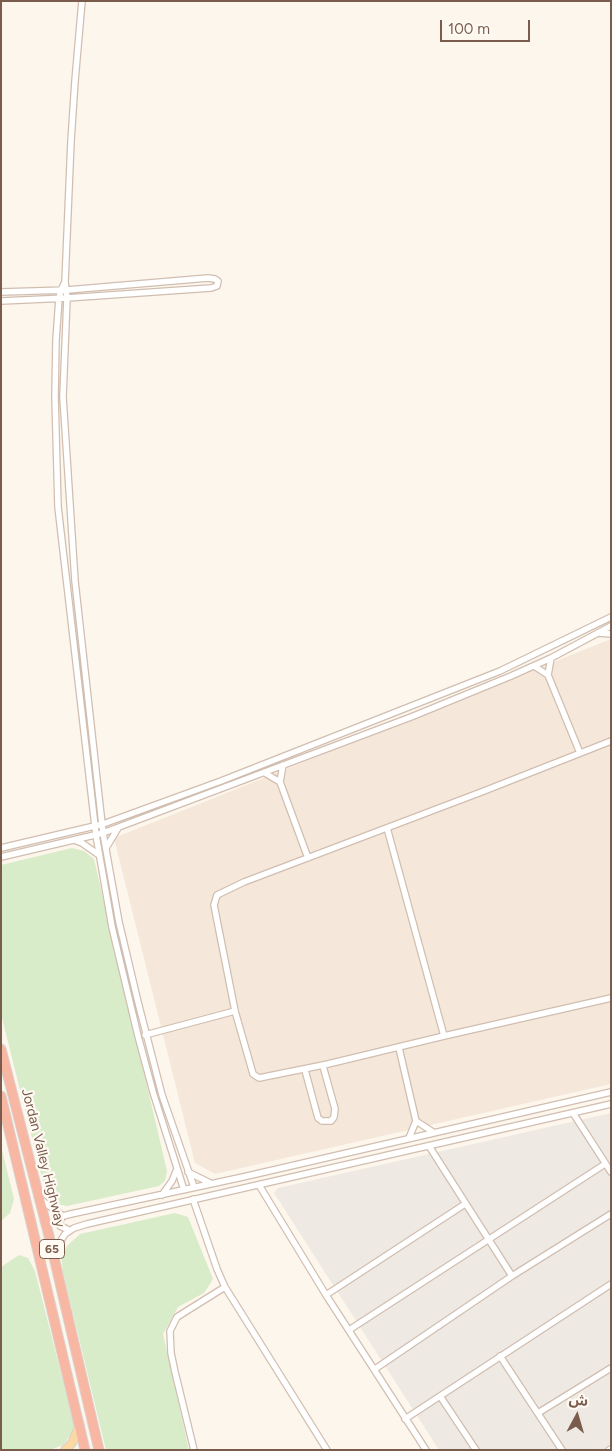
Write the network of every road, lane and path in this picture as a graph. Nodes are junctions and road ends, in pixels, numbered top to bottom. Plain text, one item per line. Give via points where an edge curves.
1 (82, 1) edge
2 (64, 290) junction
3 (1, 292) edge
4 (59, 298) junction
5 (67, 298) junction
6 (1, 301) edge
7 (611, 617) edge
8 (611, 626) edge
9 (597, 633) junction
10 (611, 634) edge
11 (551, 658) junction
12 (534, 666) junction
13 (548, 675) junction
14 (611, 741) edge
15 (580, 753) junction
16 (284, 765) junction
17 (265, 772) junction
18 (280, 782) junction
19 (103, 824) junction
20 (95, 826) junction
21 (118, 828) junction
22 (387, 828) junction
23 (103, 833) junction
24 (96, 835) junction
25 (74, 840) junction
26 (1, 848) edge
27 (106, 848) junction
28 (99, 855) junction
29 (1, 857) edge
30 (308, 858) junction
31 (611, 998) edge
32 (235, 1010) junction
33 (146, 1034) junction
34 (138, 1036) junction
35 (444, 1036) junction
36 (399, 1048) junction
37 (1, 1049) edge
38 (323, 1066) junction
39 (305, 1070) junction
40 (611, 1092) edge
41 (2, 1102) edge
42 (611, 1104) edge
43 (573, 1112) junction
44 (512, 1114) junction
45 (416, 1121) junction
46 (518, 1124) junction
47 (433, 1132) junction
48 (409, 1138) junction
49 (429, 1146) junction
50 (605, 1164) junction
51 (177, 1169) junction
52 (188, 1172) junction
53 (611, 1172) edge
54 (212, 1184) junction
55 (259, 1185) junction
56 (194, 1187) junction
57 (184, 1190) junction
58 (162, 1195) junction
59 (39, 1198) junction
60 (193, 1199) junction
61 (465, 1204) junction
62 (611, 1214) edge
63 (63, 1216) junction
64 (47, 1230) junction
65 (69, 1230) junction
66 (34, 1233) junction
67 (489, 1239) junction
68 (54, 1257) junction
69 (512, 1276) junction
70 (611, 1284) edge
71 (225, 1287) junction
72 (326, 1295) junction
73 (349, 1330) junction
74 (500, 1356) junction
75 (611, 1368) edge
76 (375, 1369) junction
77 (440, 1396) junction
78 (538, 1413) junction
79 (405, 1418) junction
80 (80, 1425) junction
81 (65, 1450) edge
82 (85, 1450) edge
83 (99, 1450) edge
84 (194, 1450) edge
85 (327, 1450) edge
86 (426, 1450) edge
87 (476, 1450) edge
88 (562, 1450) edge

1 - 2 street
2 - 3 street
2 - 4 street
2 - 5 street
2 - 5 street via 208,278 218,281 218,286 211,288
4 - 5 street
4 - 6 street
4 - 20 street via 54,398 58,507
5 - 19 street via 63,397 71,528
7 - 19 street via 500,671
8 - 9 street
9 - 10 street
9 - 11 street
11 - 12 street
11 - 13 street
12 - 13 street
12 - 16 street
13 - 15 street
14 - 15 street
15 - 22 street
16 - 17 street
16 - 18 street
17 - 18 street
17 - 21 street
18 - 30 street
19 - 20 street
19 - 23 street
20 - 24 street
20 - 26 street
21 - 23 street
21 - 27 street
22 - 30 street
22 - 35 street
23 - 24 street
23 - 27 street
24 - 25 street
24 - 28 street
25 - 28 street
25 - 29 street
27 - 33 street via 119,922
28 - 34 street
30 - 32 street via 217,895 214,905
31 - 35 street
32 - 33 street
32 - 39 street via 255,1076
33 - 34 street
33 - 52 street
34 - 51 street
35 - 36 street
36 - 38 street
36 - 45 street
37 - 59 highway, Jordan Valley Highway / 65
38 - 39 street
38 - 39 street via 335,1110 331,1121 319,1120
40 - 44 street
41 - 66 highway, Jordan Valley Highway / 65
42 - 43 street
43 - 46 street
43 - 50 street
44 - 46 street
44 - 47 street
45 - 47 street
45 - 48 street
46 - 49 street
47 - 48 street
48 - 54 street
49 - 55 street
49 - 61 street
50 - 53 street
50 - 67 street
51 - 57 street
51 - 58 street
52 - 54 street
52 - 56 street
54 - 56 street
55 - 60 street
55 - 72 street
56 - 57 street
57 - 58 street
58 - 63 street
59 - 63 street
59 - 64 highway, Jordan Valley Highway / 65
60 - 65 street
60 - 71 street
61 - 67 street
61 - 72 street
62 - 69 street
63 - 65 street via 60,1226
64 - 66 highway
64 - 68 highway, Jordan Valley Highway / 65
65 - 68 street
66 - 80 highway, Jordan Valley Highway / 65
67 - 69 street
67 - 73 street
68 - 83 highway, Jordan Valley Highway / 65
69 - 76 street
70 - 74 street
71 - 84 street via 177,1316 170,1331 171,1353
71 - 85 street
72 - 73 street
73 - 76 street
74 - 77 street
74 - 78 street
75 - 78 street
76 - 79 street
77 - 79 street
77 - 87 street
78 - 88 street
79 - 86 street
80 - 81 main road
80 - 82 highway, Jordan Valley Highway / 65

